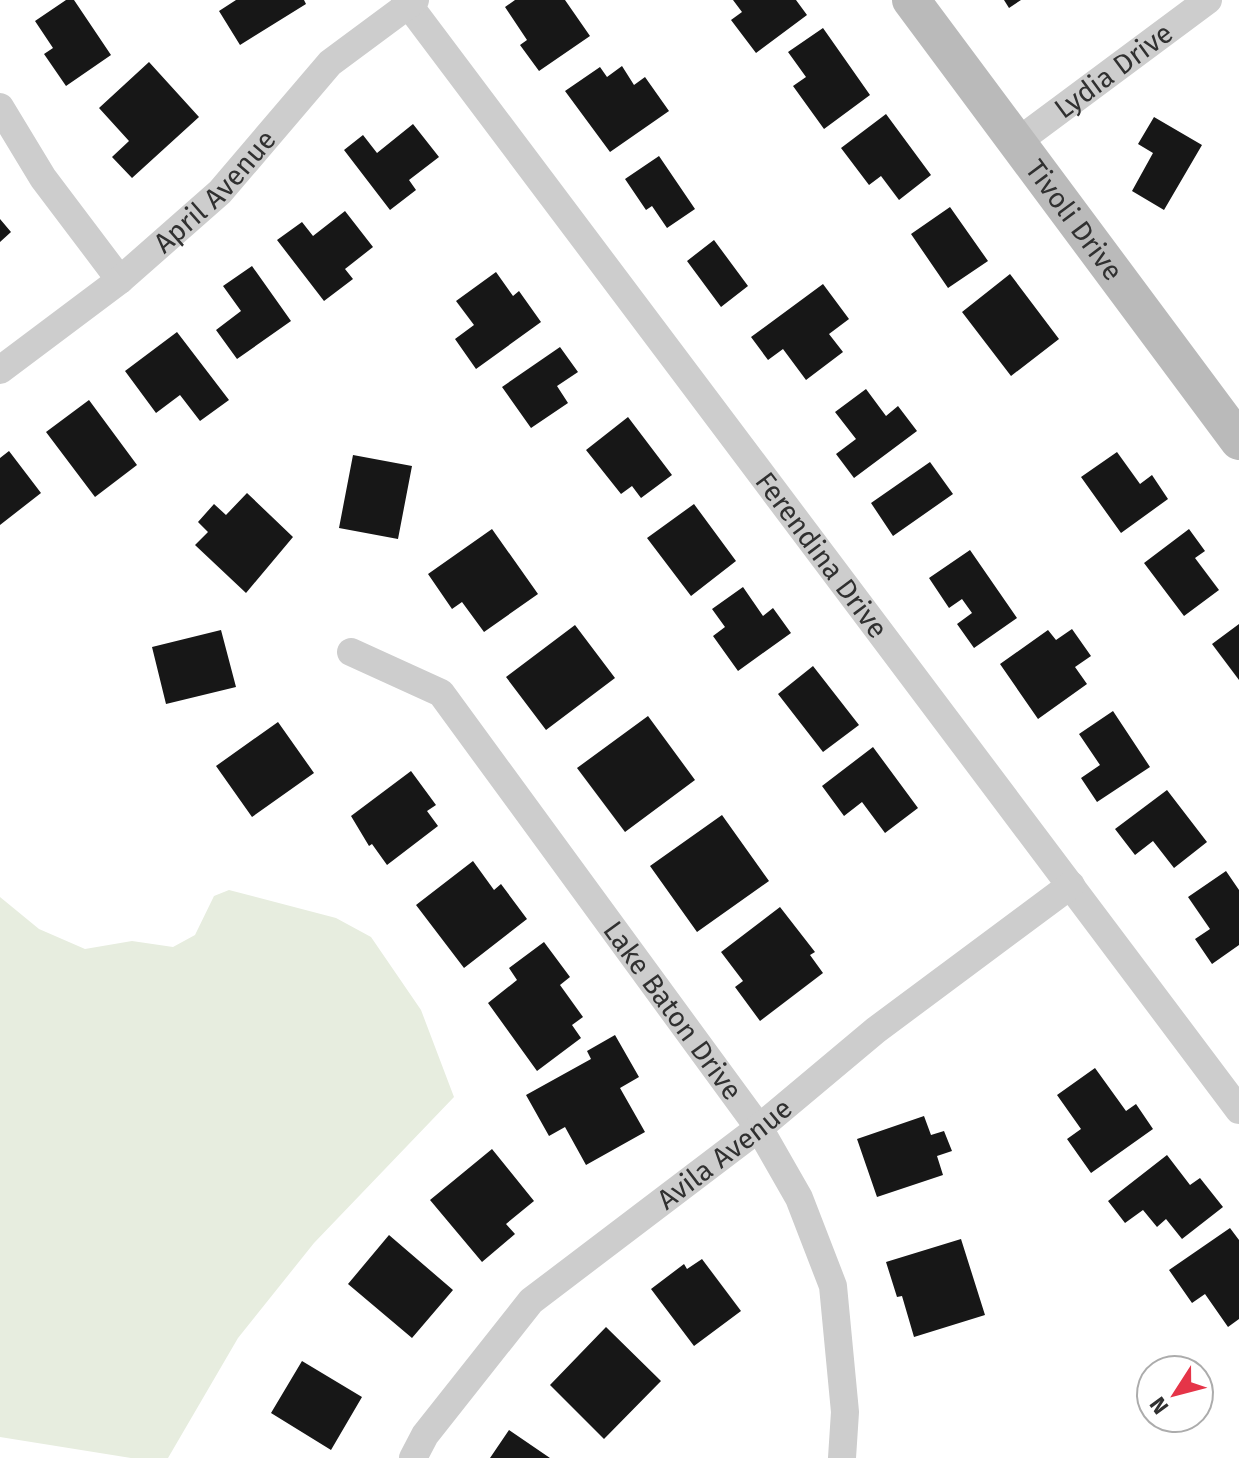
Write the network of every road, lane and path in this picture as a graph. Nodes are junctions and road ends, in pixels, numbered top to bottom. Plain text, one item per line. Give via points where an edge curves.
1 (911, 0) edge
2 (1208, 0) edge
3 (409, 2) edge
4 (0, 107) edge
5 (1017, 142) junction
6 (120, 280) junction
7 (0, 370) edge
8 (1239, 441) edge
9 (351, 652) dead end
10 (1071, 885) junction
11 (1239, 1110) edge
12 (759, 1128) junction
13 (413, 1458) edge
14 (842, 1458) edge

1 - 5 street, Tivoli Drive
2 - 5 street, Lydia Drive
3 - 6 street, April Avenue via 330,63 220,192
3 - 10 street, Ferendina Drive
4 - 6 street via 43,178
5 - 8 street, Tivoli Drive
6 - 7 street, April Avenue
9 - 12 street, Lake Baton Drive via 441,693
10 - 11 street, Ferendina Drive
10 - 12 street, Avila Avenue via 876,1030
12 - 13 street, Avila Avenue via 531,1301 425,1435
12 - 14 street, Lake Baton Drive via 799,1198 833,1286 845,1412

